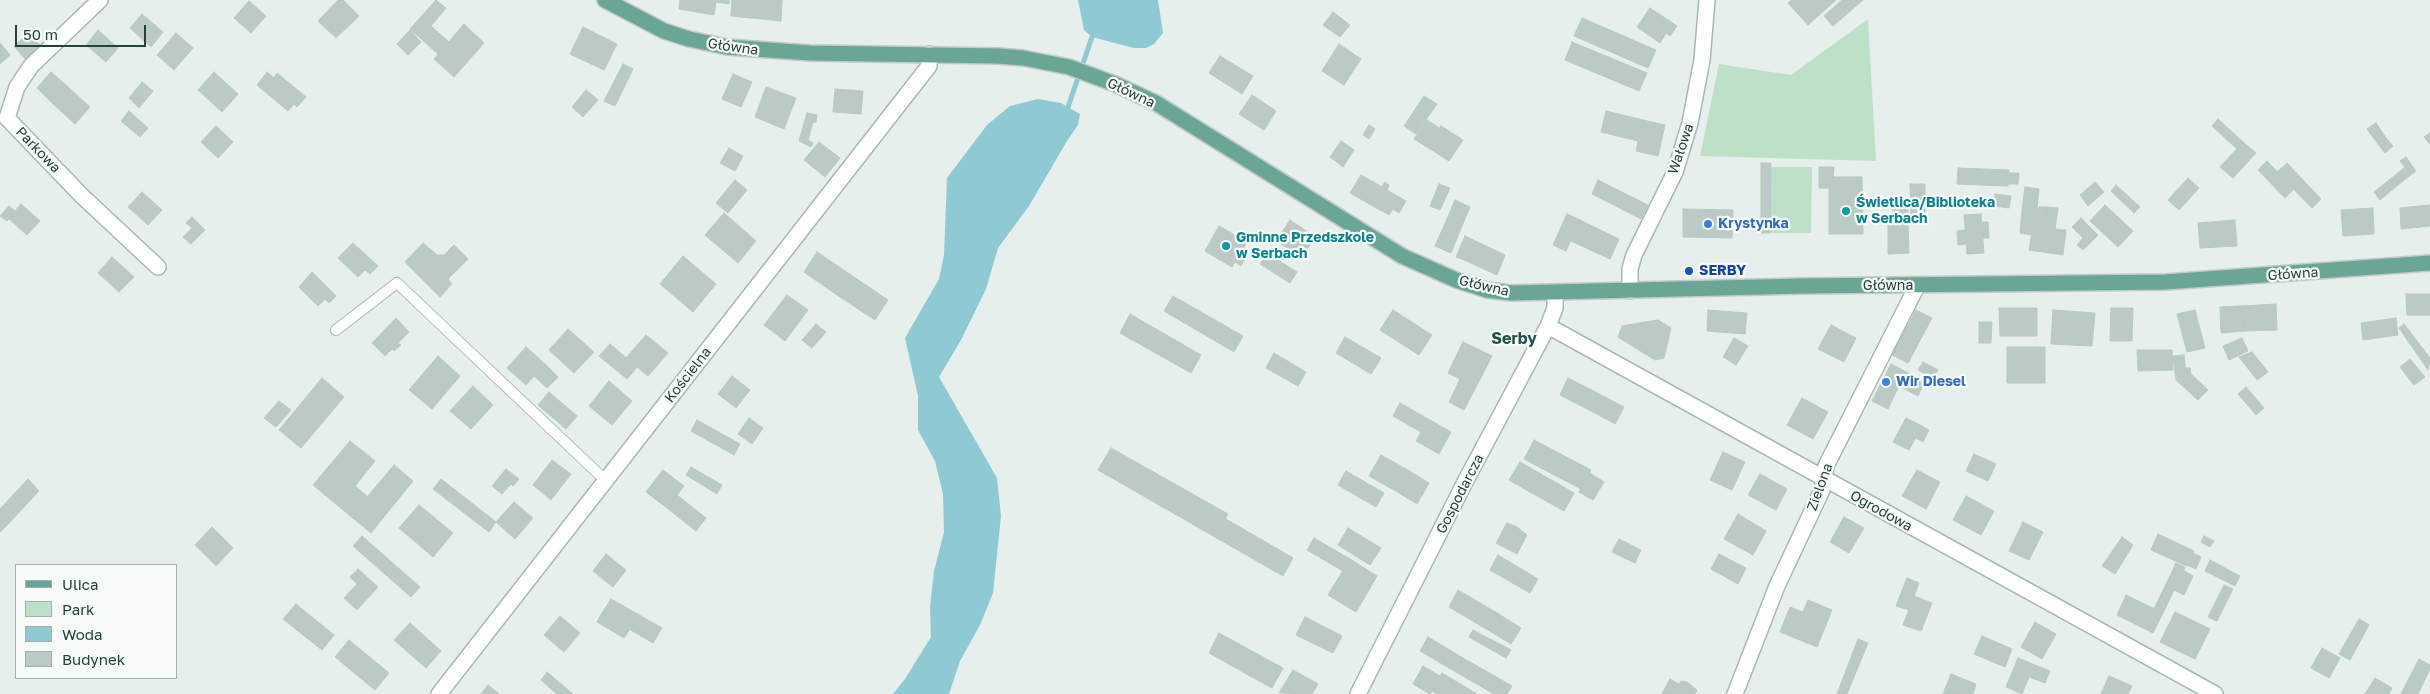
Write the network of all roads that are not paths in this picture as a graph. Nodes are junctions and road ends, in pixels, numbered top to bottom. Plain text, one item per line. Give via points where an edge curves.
1 (100, 0) edge
2 (605, 0) edge
3 (1707, 0) edge
4 (929, 54) junction
5 (2430, 263) edge
6 (158, 267) dead end
7 (1917, 286) junction
8 (1630, 291) junction
9 (1555, 294) junction
10 (1548, 326) junction
11 (336, 330) dead end
12 (1824, 479) junction
13 (605, 480) junction
14 (439, 694) edge
15 (1358, 694) edge
16 (1735, 694) edge
17 (2215, 694) edge

1 - 6 street, Parkowa via 31,66 17,87 7,118 82,196
2 - 4 main road, Główna via 664,30 727,47 810,53
3 - 8 street, Wałowa via 1702,60 1691,120 1674,172 1634,255 1630,268
4 - 9 main road, Główna via 1023,58 1092,75 1156,103 1357,228 1428,268 1488,290
4 - 13 street, Kościelna via 930,66
5 - 7 main road, Główna via 2164,282
7 - 8 main road, Główna
7 - 12 street, Zielona via 1826,466
8 - 9 main road, Główna
9 - 10 street, Gospodarcza via 1555,308
10 - 12 street, Ogrodowa
10 - 15 street, Gospodarcza
11 - 13 lane via 397,282
12 - 16 street, Zielona via 1822,490 1777,586
12 - 17 street, Ogrodowa
13 - 14 street, Kościelna

